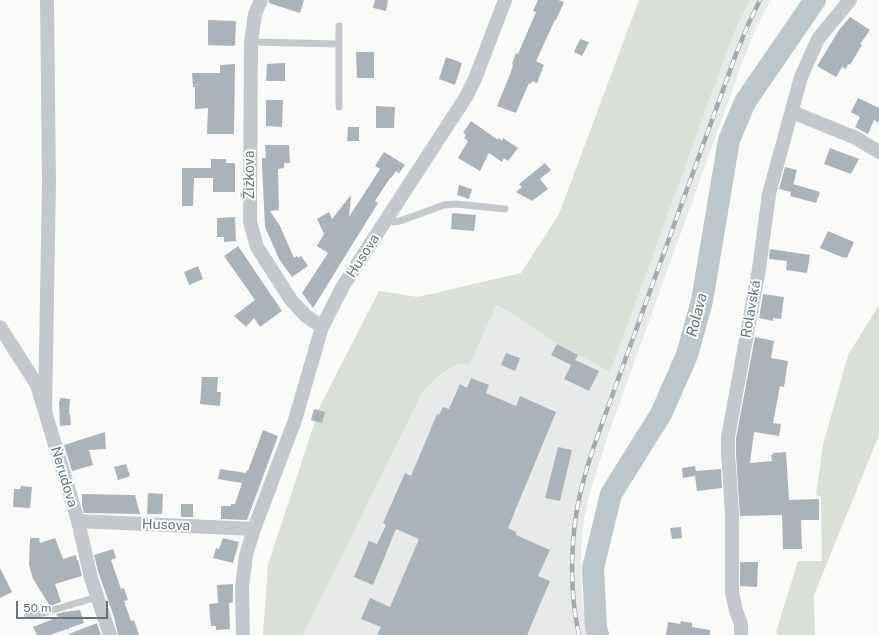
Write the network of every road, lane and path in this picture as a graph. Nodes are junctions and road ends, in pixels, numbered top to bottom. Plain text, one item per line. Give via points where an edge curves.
1 (48, 0) edge
2 (261, 0) edge
3 (505, 0) edge
4 (850, 0) edge
5 (339, 26) dead end
6 (251, 42) junction
7 (339, 44) junction
8 (339, 107) dead end
9 (792, 112) junction
10 (879, 152) edge
11 (505, 209) dead end
12 (387, 219) junction
13 (0, 327) edge
14 (322, 327) junction
15 (45, 412) junction
16 (78, 522) junction
17 (254, 529) junction
18 (97, 597) junction
19 (28, 615) dead end
20 (110, 635) edge
21 (243, 635) edge
22 (741, 635) edge

1 - 15 street via 49,182
2 - 6 street, Žižkova via 255,14
3 - 12 street, Husova via 466,97
4 - 9 street, Rolavská via 818,39 801,77
5 - 7 lane
6 - 7 lane
6 - 14 street, Žižkova via 250,222 258,247 292,300 306,316
7 - 8 lane
9 - 10 street via 856,138
9 - 22 street, Rolavská via 769,194 728,437 732,592 741,624
11 - 12 lane via 444,205 403,220 394,222
12 - 14 street, Husova via 343,286
13 - 15 street, Nerudova via 37,385
14 - 17 street, Husova via 295,420
15 - 16 street, Nerudova
16 - 17 street, Husova
16 - 18 street, Nerudova
17 - 21 street, Husova via 246,555 242,587
18 - 19 lane via 33,616
18 - 20 street, Nerudova

